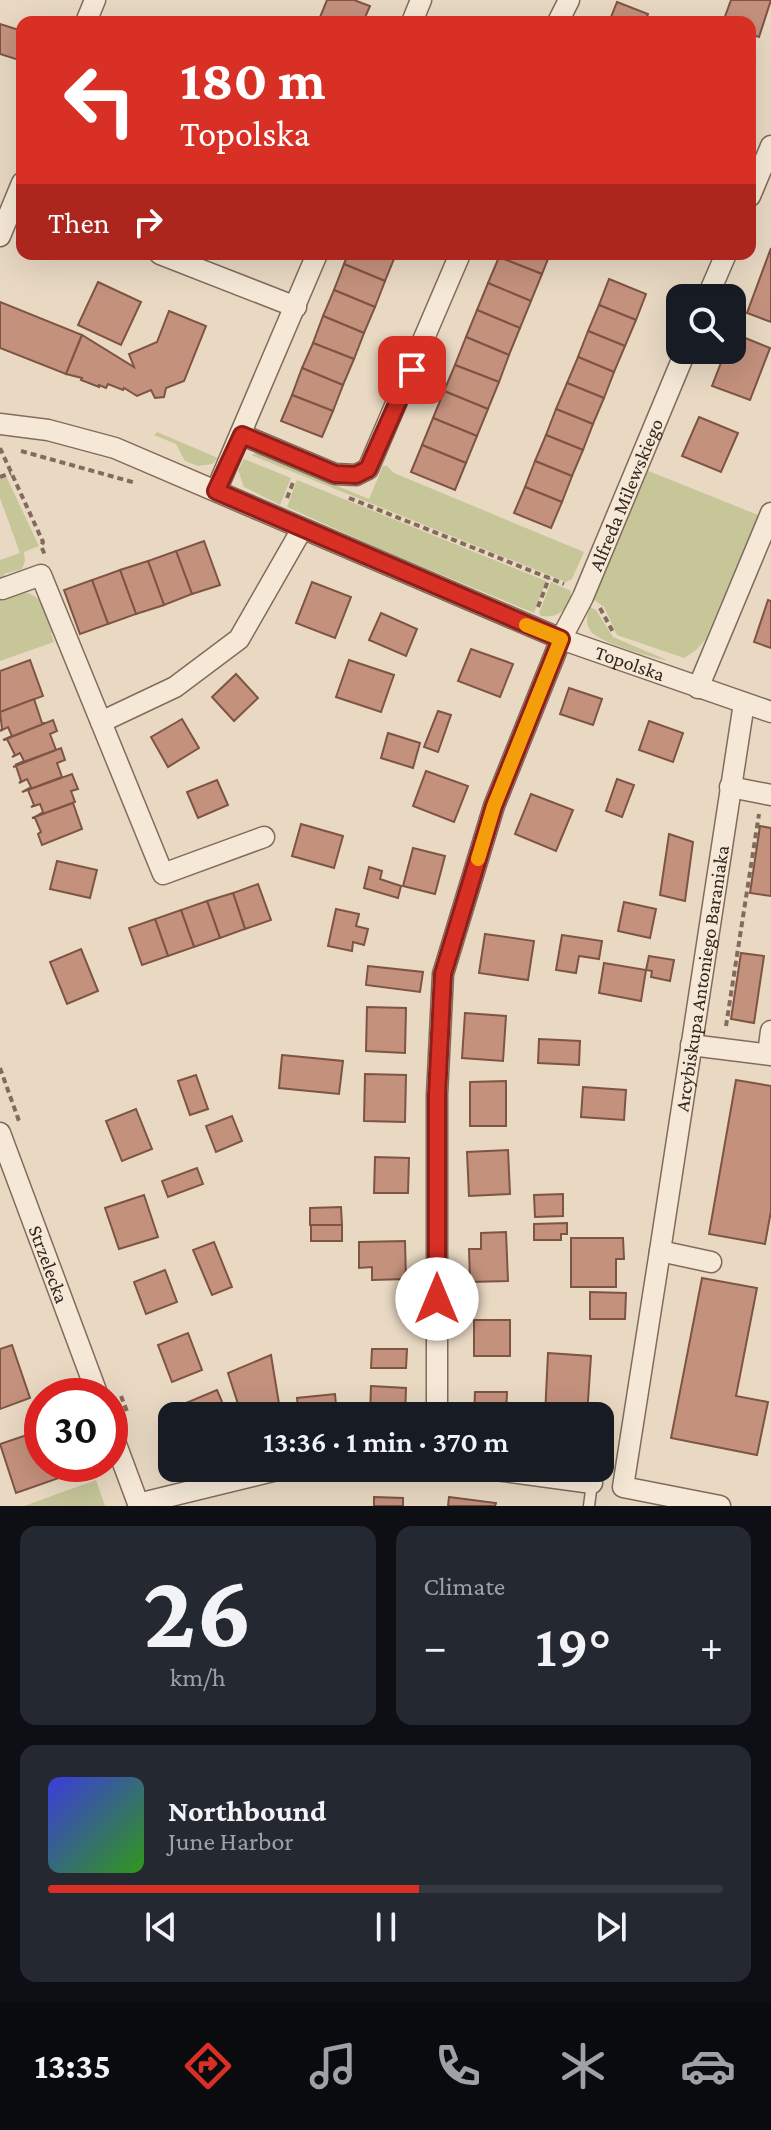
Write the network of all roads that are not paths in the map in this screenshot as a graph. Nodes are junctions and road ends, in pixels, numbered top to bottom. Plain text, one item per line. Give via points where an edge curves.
1 (771, 146) edge
2 (756, 182) edge
3 (16, 202) edge
4 (0, 236) edge
5 (175, 260) edge
6 (315, 260) edge
7 (457, 260) edge
8 (723, 260) edge
9 (713, 284) edge
10 (296, 307) junction
11 (680, 364) edge
12 (0, 424) edge
13 (242, 435) junction
14 (216, 491) junction
15 (771, 513) edge
16 (302, 529) junction
17 (2, 589) dead end
18 (561, 639) junction
19 (698, 688) junction
20 (744, 703) junction
21 (771, 712) edge
22 (101, 722) junction
23 (730, 787) junction
24 (765, 803) edge
25 (264, 837) dead end
26 (771, 1031) edge
27 (691, 1045) junction
28 (769, 1054) edge
29 (1, 1139) edge
30 (660, 1251) junction
31 (711, 1262) dead end
32 (91, 1378) edge
33 (437, 1402) edge
34 (128, 1476) edge
35 (230, 1482) edge
36 (585, 1482) edge
37 (592, 1483) joint
38 (139, 1505) edge
39 (589, 1506) edge
40 (720, 1506) edge

1 - 2 street
3 - 4 street
5 - 10 street
6 - 10 street
7 - 13 street via 368,469 356,475 335,474
8 - 9 street
10 - 13 street
11 - 18 street, Alfreda Milewskiego
12 - 14 street, Topolska via 115,448
13 - 14 street
14 - 16 street, Topolska
15 - 19 street
16 - 18 street, Topolska
16 - 22 street via 239,639 175,687
17 - 22 street via 41,575
18 - 19 street, Topolska
18 - 33 street, Alfreda Milewskiego via 494,806 443,974 437,1095
19 - 20 street, Topolska
20 - 21 street, Topolska
20 - 23 street, Arcybiskupa Antoniego Baraniaka
22 - 25 street via 163,874
23 - 24 street
23 - 27 street, Arcybiskupa Antoniego Baraniaka
26 - 28 street
27 - 28 street
27 - 30 street, Arcybiskupa Antoniego Baraniaka
29 - 32 street, Strzelecka
30 - 31 street
30 - 40 street, Arcybiskupa Antoniego Baraniaka via 623,1487
34 - 38 street
35 - 38 street
36 - 37 street
37 - 39 lane

